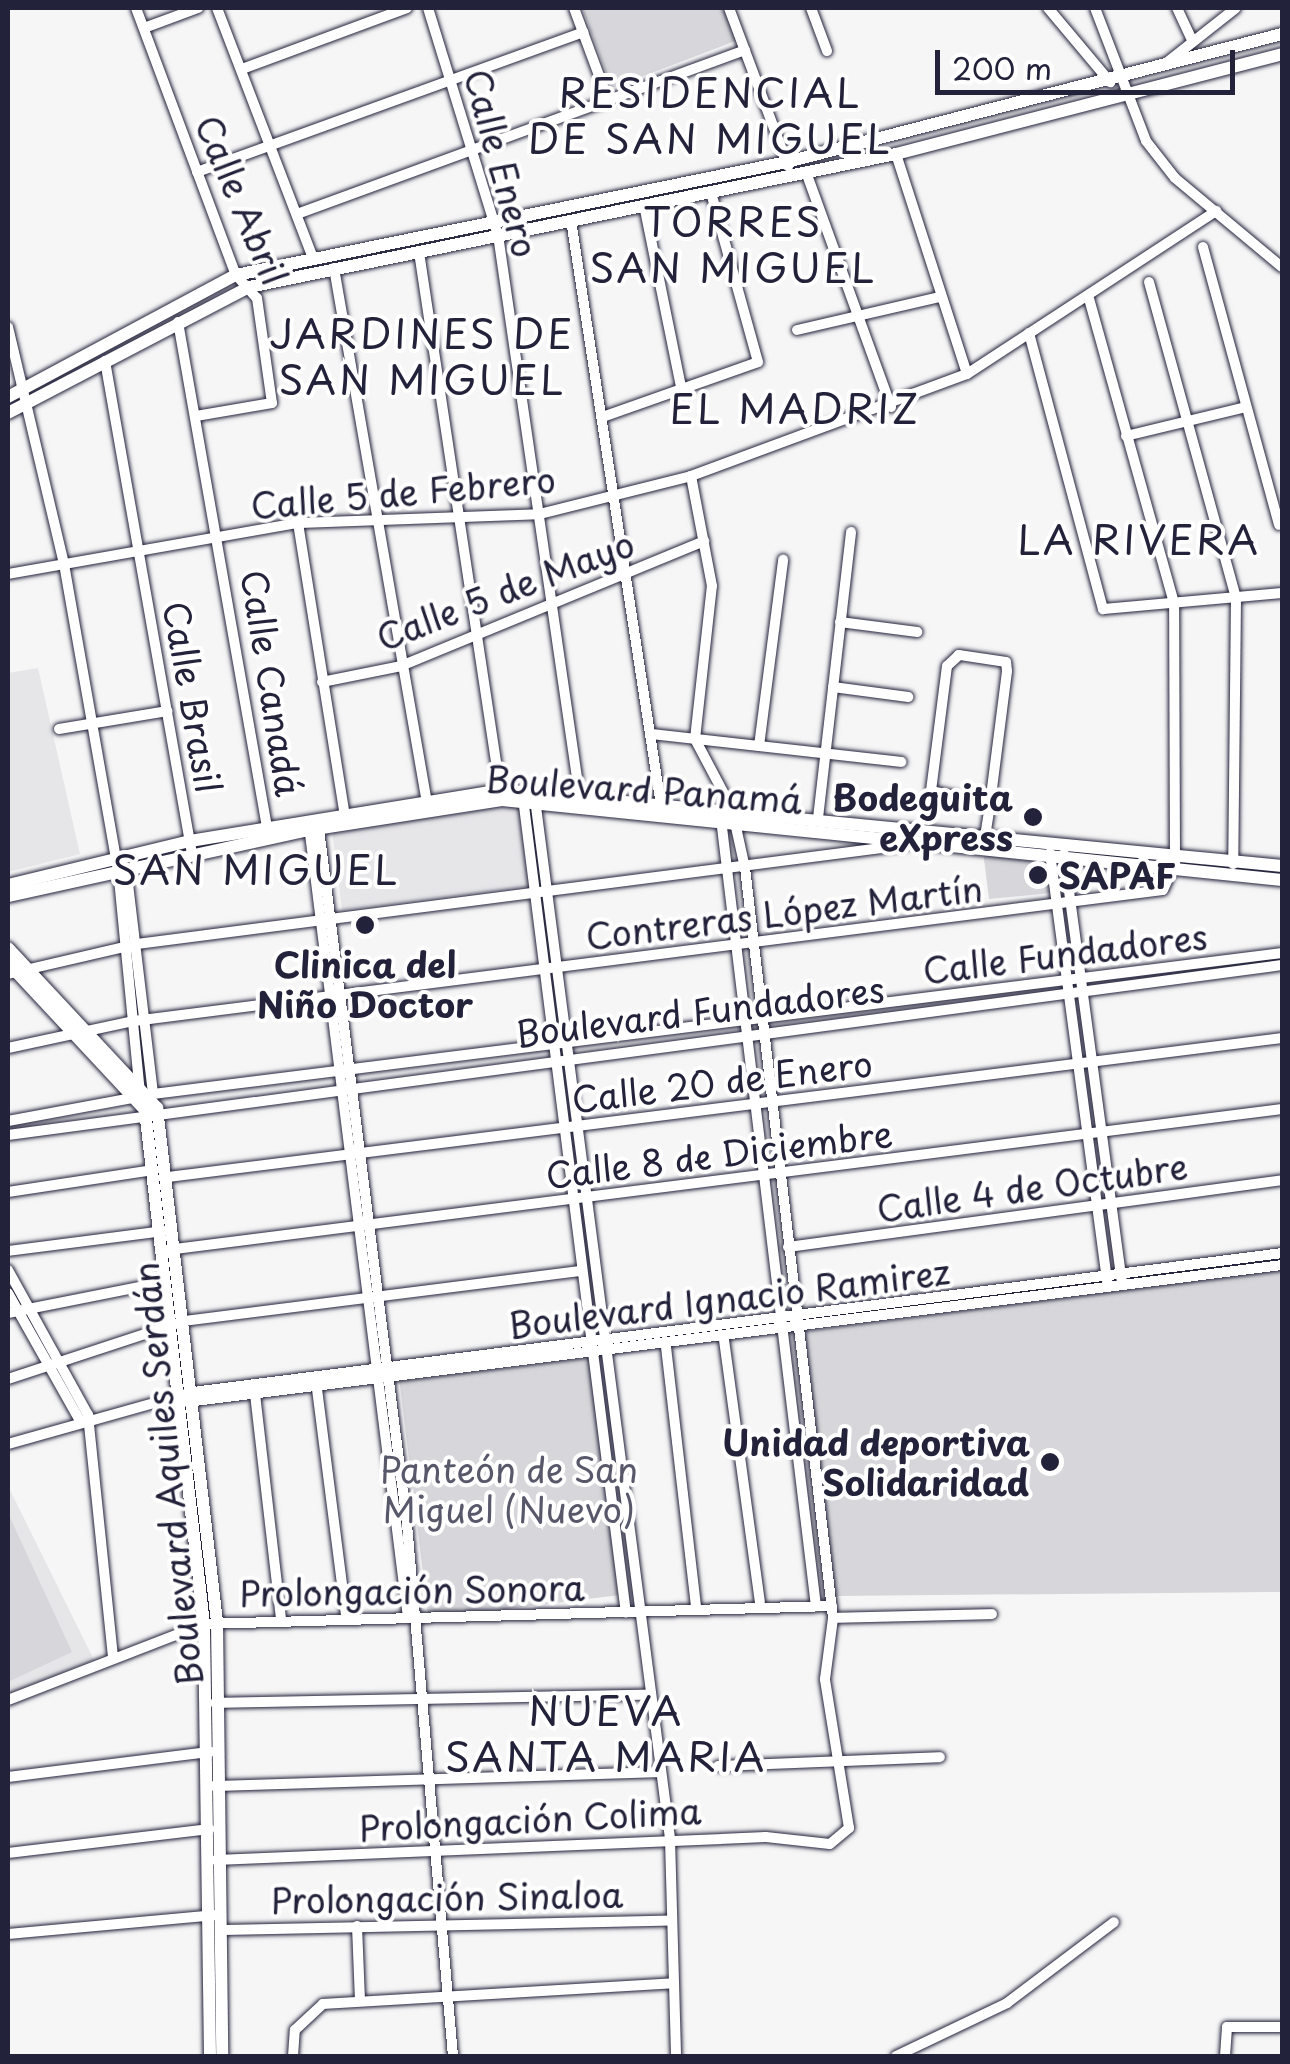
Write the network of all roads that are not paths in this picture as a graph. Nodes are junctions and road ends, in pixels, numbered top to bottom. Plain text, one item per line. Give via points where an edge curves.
1 (136, 8) edge
2 (198, 8) edge
3 (217, 8) edge
4 (407, 8) edge
5 (428, 8) edge
6 (574, 8) edge
7 (729, 8) edge
8 (811, 8) edge
9 (1048, 8) edge
10 (1095, 8) edge
11 (1178, 8) edge
12 (1236, 8) edge
13 (144, 28) junction
14 (584, 32) junction
15 (1282, 34) edge
16 (1192, 40) junction
17 (745, 50) junction
18 (827, 51) dead end
19 (1282, 54) edge
20 (1160, 68) junction
21 (242, 69) junction
22 (451, 78) junction
23 (1127, 78) junction
24 (1110, 82) junction
25 (1131, 95) junction
26 (608, 100) junction
27 (270, 145) junction
28 (472, 150) junction
29 (896, 154) junction
30 (789, 168) junction
31 (196, 172) junction
32 (806, 172) junction
33 (711, 192) junction
34 (644, 205) junction
35 (1216, 211) junction
36 (296, 214) junction
37 (572, 220) junction
38 (496, 228) junction
39 (1203, 247) dead end
40 (419, 252) junction
41 (312, 255) junction
42 (1282, 267) edge
43 (334, 268) junction
44 (236, 275) junction
45 (1149, 282) dead end
46 (249, 286) junction
47 (940, 296) junction
48 (1089, 299) junction
49 (860, 318) junction
50 (178, 322) junction
51 (8, 327) edge
52 (797, 330) dead end
53 (1028, 333) junction
54 (105, 361) junction
55 (967, 374) junction
56 (24, 387) junction
57 (682, 392) junction
58 (8, 397) edge
59 (28, 403) junction
60 (891, 407) junction
61 (1246, 407) junction
62 (8, 413) edge
63 (196, 416) junction
64 (605, 416) junction
65 (1188, 421) junction
66 (1126, 436) junction
67 (691, 476) junction
68 (616, 495) junction
69 (464, 514) junction
70 (540, 514) junction
71 (379, 518) junction
72 (298, 523) junction
73 (1279, 525) dead end
74 (851, 532) dead end
75 (220, 536) junction
76 (704, 541) junction
77 (140, 550) junction
78 (783, 560) dead end
79 (64, 564) junction
80 (629, 571) junction
81 (8, 574) edge
82 (1282, 593) edge
83 (1236, 598) junction
84 (555, 602) junction
85 (1174, 604) junction
86 (840, 622) junction
87 (918, 632) dead end
88 (480, 634) junction
89 (401, 666) junction
90 (322, 682) junction
91 (833, 687) junction
92 (908, 697) dead end
93 (168, 711) junction
94 (91, 723) junction
95 (59, 729) dead end
96 (652, 734) junction
97 (695, 738) junction
98 (759, 746) junction
99 (828, 754) junction
100 (901, 762) dead end
101 (502, 795) junction
102 (529, 798) junction
103 (581, 801) junction
104 (990, 804) junction
105 (428, 805) junction
106 (662, 808) junction
107 (726, 811) junction
108 (818, 818) junction
109 (345, 819) junction
110 (313, 824) junction
111 (268, 833) junction
112 (984, 841) junction
113 (916, 843) junction
114 (191, 848) junction
115 (1057, 848) junction
116 (1175, 857) junction
117 (120, 862) junction
118 (1233, 865) junction
119 (1282, 866) edge
120 (744, 868) junction
121 (728, 870) junction
122 (1282, 880) edge
123 (8, 884) edge
124 (549, 891) junction
125 (536, 892) junction
126 (8, 896) edge
127 (1072, 903) junction
128 (1058, 905) junction
129 (326, 919) junction
130 (752, 944) junction
131 (132, 945) junction
132 (736, 946) junction
133 (8, 948) edge
134 (1282, 954) edge
135 (1282, 965) edge
136 (559, 968) junction
137 (545, 969) junction
138 (15, 970) edge
139 (1086, 984) junction
140 (1071, 986) junction
141 (336, 996) junction
142 (148, 1020) junction
143 (134, 1021) junction
144 (758, 1024) junction
145 (743, 1026) junction
146 (80, 1032) junction
147 (1282, 1038) edge
148 (568, 1043) junction
149 (553, 1045) junction
150 (8, 1048) edge
151 (569, 1056) junction
152 (555, 1058) junction
153 (1092, 1062) junction
154 (1078, 1065) junction
155 (347, 1070) junction
156 (354, 1082) junction
157 (342, 1084) junction
158 (147, 1098) junction
159 (771, 1103) junction
160 (753, 1104) junction
161 (1282, 1109) edge
162 (8, 1121) edge
163 (577, 1126) junction
164 (564, 1128) junction
165 (1103, 1134) junction
166 (8, 1135) edge
167 (1089, 1135) junction
168 (363, 1152) junction
169 (350, 1154) junction
170 (153, 1170) junction
171 (778, 1174) junction
172 (168, 1177) junction
173 (762, 1177) junction
174 (1282, 1180) edge
175 (8, 1192) edge
176 (587, 1199) junction
177 (571, 1200) junction
178 (1100, 1206) junction
179 (1112, 1206) junction
180 (357, 1226) junction
181 (371, 1226) junction
182 (166, 1231) junction
183 (788, 1246) junction
184 (169, 1250) junction
185 (8, 1251) edge
186 (1282, 1253) edge
187 (1282, 1266) edge
188 (8, 1270) edge
189 (581, 1271) junction
190 (165, 1282) junction
191 (1122, 1283) junction
192 (1107, 1285) junction
193 (8, 1293) edge
194 (372, 1296) junction
195 (18, 1310) edge
196 (797, 1317) junction
197 (782, 1319) junction
198 (178, 1322) junction
199 (785, 1332) junction
200 (798, 1332) junction
201 (724, 1340) junction
202 (604, 1347) junction
203 (666, 1347) junction
204 (590, 1349) junction
205 (52, 1362) junction
206 (382, 1375) junction
207 (8, 1378) edge
208 (317, 1389) junction
209 (255, 1394) junction
210 (184, 1398) junction
211 (82, 1417) junction
212 (8, 1444) edge
213 (760, 1602) junction
214 (696, 1606) junction
215 (816, 1606) junction
216 (832, 1612) junction
217 (632, 1613) junction
218 (992, 1614) dead end
219 (346, 1616) junction
220 (410, 1616) junction
221 (280, 1620) junction
222 (211, 1623) junction
223 (114, 1656) junction
224 (649, 1695) junction
225 (8, 1700) edge
226 (418, 1700) junction
227 (204, 1703) junction
228 (219, 1704) junction
229 (219, 1752) junction
230 (204, 1753) junction
231 (940, 1757) dead end
232 (838, 1760) junction
233 (718, 1766) dead end
234 (658, 1772) junction
235 (8, 1776) edge
236 (427, 1780) junction
237 (204, 1786) junction
238 (220, 1786) junction
239 (212, 1828) junction
240 (670, 1839) junction
241 (438, 1851) junction
242 (8, 1853) edge
243 (213, 1860) junction
244 (215, 1916) junction
245 (672, 1920) junction
246 (1114, 1922) dead end
247 (443, 1924) junction
248 (357, 1926) junction
249 (224, 1930) junction
250 (8, 1934) edge
251 (672, 1983) junction
252 (450, 1992) junction
253 (360, 2000) junction
254 (1282, 2026) edge
255 (210, 2056) edge
256 (222, 2056) edge
257 (293, 2056) edge
258 (453, 2056) edge
259 (676, 2056) edge
260 (896, 2056) edge
261 (1225, 2056) edge

1 - 13 street, Calle Abril
2 - 13 street
3 - 21 street
4 - 21 street
5 - 22 street, Calle Enero
6 - 14 street
7 - 17 street
8 - 18 street
9 - 24 street
10 - 23 street
11 - 16 street
12 - 16 street
13 - 31 street, Calle Abril
14 - 22 street
14 - 26 street
15 - 20 street
16 - 20 street
17 - 26 street
17 - 30 street
19 - 25 street
20 - 23 street
21 - 27 street
22 - 27 street
22 - 28 street, Calle Enero
23 - 24 street
23 - 25 street
24 - 30 street
25 - 29 street
25 - 35 street via 1146,141
26 - 28 street
27 - 31 street
27 - 36 street
28 - 36 street
28 - 38 street, Calle Enero
29 - 32 street
29 - 47 street
30 - 32 street
30 - 33 street
30 - 38 street
31 - 44 street, Calle Abril
32 - 49 street
33 - 34 street
33 - 57 street via 758,362
34 - 37 street
34 - 57 street
35 - 42 street
35 - 48 street, Calle 5 de Febrero
36 - 41 street
37 - 38 street
37 - 64 street
38 - 40 street
38 - 41 street
38 - 70 street, Calle Enero
39 - 61 street
40 - 43 street
40 - 69 street
41 - 44 street
43 - 46 street
43 - 71 street
44 - 46 street, Calle Abril
44 - 56 street
45 - 65 street
46 - 50 street
46 - 63 street, Calle Abril via 272,403
47 - 49 street
47 - 55 street
48 - 53 street, Calle 5 de Febrero
48 - 66 street
49 - 52 street
49 - 60 street
50 - 54 street
50 - 63 street, Calle Canadá
51 - 56 street
53 - 55 street, Calle 5 de Febrero
53 - 85 street via 1103,609
54 - 59 street
54 - 77 street, Calle Brasil
55 - 60 street, Calle 5 de Febrero
56 - 58 street
56 - 59 street
57 - 64 street
59 - 62 street
59 - 79 street
60 - 67 street, Calle 5 de Febrero
61 - 65 street
61 - 73 street
63 - 75 street, Calle Canadá
64 - 68 street
65 - 66 street
65 - 83 street
66 - 85 street
67 - 68 street, Calle 5 de Febrero
67 - 76 street
68 - 70 street, Calle 5 de Febrero
68 - 80 street
69 - 70 street, Calle 5 de Febrero
69 - 71 street, Calle 5 de Febrero
69 - 88 street
70 - 84 street, Calle Enero
71 - 72 street, Calle 5 de Febrero
71 - 89 street
72 - 75 street, Calle 5 de Febrero
72 - 90 street
74 - 86 street
75 - 77 street, Calle 5 de Febrero
75 - 111 street, Calle Canadá
76 - 80 street, Calle 5 de Mayo
76 - 97 street via 712,586
77 - 79 street, Calle 5 de Febrero
77 - 93 street, Calle Brasil
78 - 98 street
79 - 81 street, Calle 5 de Febrero
79 - 94 street
80 - 84 street, Calle 5 de Mayo
80 - 96 street
82 - 83 street
83 - 85 street
83 - 118 street
84 - 88 street, Calle 5 de Mayo
84 - 103 street, Calle Enero
85 - 116 street
86 - 87 street
86 - 91 street
88 - 89 street, Calle 5 de Mayo
88 - 101 street
89 - 90 street, Calle 5 de Mayo
89 - 105 street
90 - 109 street
91 - 92 street
91 - 99 street
93 - 94 street
93 - 114 street, Calle Brasil
94 - 95 street
94 - 117 street
96 - 97 street
96 - 106 street
97 - 98 street
97 - 107 street
98 - 99 street
99 - 100 street
99 - 108 street
101 - 102 street, Boulevard Panamá
101 - 105 street, Boulevard Panamá
102 - 103 street, Boulevard Panamá
102 - 124 street
102 - 125 street
103 - 106 street, Boulevard Panamá
104 - 104 street via 1006,662 959,655 947,666 931,790
104 - 112 street
105 - 109 street, Boulevard Panamá
106 - 107 street, Boulevard Panamá
107 - 108 street, Boulevard Panamá
107 - 113 street, Boulevard Panamá
107 - 120 street
107 - 121 street
108 - 112 street, Boulevard Panamá
109 - 110 street, Boulevard Panamá
110 - 111 street, Boulevard Panamá
110 - 129 street
111 - 114 street, Boulevard Panamá
112 - 113 street, Boulevard Panamá
112 - 115 street, Boulevard Panamá
113 - 120 street
114 - 117 street, Boulevard Panamá
115 - 116 street, Boulevard Panamá
115 - 127 street
115 - 128 street
116 - 118 street, Boulevard Panamá
116 - 127 street, Contreras López Martín via 1163,890
117 - 123 street, Boulevard Panamá
117 - 126 street, Boulevard Panamá
117 - 131 street
118 - 119 street, Boulevard Panamá
118 - 122 street, Boulevard Panamá
120 - 121 street
120 - 130 street
121 - 124 street
121 - 132 street
124 - 125 street
124 - 136 street
125 - 129 street
125 - 137 street
127 - 128 street, Contreras López Martín
127 - 139 street
128 - 130 street, Contreras López Martín
128 - 140 street
129 - 131 street
129 - 141 street
130 - 132 street, Contreras López Martín
130 - 144 street
131 - 138 street
131 - 142 street
131 - 143 street
132 - 136 street, Contreras López Martín
132 - 145 street
133 - 138 street
134 - 139 street, Calle Fundadores
135 - 139 street
136 - 137 street, Contreras López Martín
136 - 148 street
137 - 141 street, Contreras López Martín
137 - 149 street
138 - 146 street
139 - 140 street, Calle Fundadores
139 - 153 street
140 - 144 street, Calle Fundadores
140 - 154 street
141 - 142 street, Contreras López Martín
141 - 155 street
142 - 143 street, Contreras López Martín
142 - 158 street
143 - 146 street, Contreras López Martín
143 - 158 street
144 - 145 street, Calle Fundadores
144 - 159 street
145 - 148 street, Calle Fundadores
145 - 151 street, Boulevard Fundadores
145 - 160 street
146 - 150 street, Contreras López Martín
146 - 158 street
147 - 153 street, Calle 20 de Enero
148 - 149 street, Calle Fundadores
148 - 151 street
149 - 152 street
149 - 155 street, Calle Fundadores
151 - 152 street, Boulevard Fundadores
151 - 163 street
152 - 156 street, Boulevard Fundadores
152 - 164 street
153 - 154 street, Calle 20 de Enero
153 - 165 street
154 - 159 street, Calle 20 de Enero
154 - 167 street
155 - 156 street
155 - 157 street
155 - 158 street, Calle Fundadores
156 - 157 street, Boulevard Fundadores
156 - 168 street
157 - 158 street, Boulevard Fundadores
157 - 169 street
158 - 162 street, Boulevard Fundadores
158 - 166 street, Boulevard Fundadores
158 - 170 street, Boulevard Aquiles Serdán
158 - 172 street, Boulevard Aquiles Serdán
159 - 160 street, Calle 20 de Enero
159 - 171 street
160 - 163 street, Calle 20 de Enero
160 - 173 street
161 - 165 street, Calle 8 de Diciembre
163 - 164 street, Calle 20 de Enero
163 - 176 street
164 - 168 street, Calle 20 de Enero
164 - 177 street
165 - 167 street, Calle 8 de Diciembre
165 - 179 street
167 - 171 street, Calle 8 de Diciembre
167 - 178 street
168 - 169 street, Calle 20 de Enero
168 - 181 street
169 - 172 street, Calle 20 de Enero
169 - 180 street
170 - 175 street
170 - 182 street, Boulevard Aquiles Serdán
171 - 173 street, Calle 8 de Diciembre
171 - 183 street
172 - 182 street, Boulevard Aquiles Serdán
173 - 176 street, Calle 8 de Diciembre
173 - 197 street
174 - 179 street, Calle 4 de Octubre
176 - 177 street, Calle 8 de Diciembre
176 - 202 street
177 - 181 street, Calle 8 de Diciembre
177 - 189 street
178 - 179 street, Calle 4 de Octubre
178 - 183 street, Calle 4 de Octubre
178 - 192 street
179 - 191 street
180 - 181 street, Calle 8 de Diciembre
180 - 184 street, Calle 8 de Diciembre
180 - 194 street
181 - 194 street
182 - 184 street, Boulevard Aquiles Serdán
182 - 185 street
183 - 196 street
184 - 190 street, Boulevard Aquiles Serdán
184 - 198 street, Boulevard Aquiles Serdán
186 - 191 street, Boulevard Ignacio Ramirez
187 - 191 street, Boulevard Ignacio Ramirez
188 - 195 street
189 - 194 street
189 - 204 street
190 - 195 street
190 - 198 street, Boulevard Aquiles Serdán
191 - 192 street, Boulevard Ignacio Ramirez
192 - 196 street, Boulevard Ignacio Ramirez
192 - 200 street, Boulevard Ignacio Ramirez
193 - 195 street
194 - 198 street
194 - 206 street
195 - 205 street
196 - 197 street, Boulevard Ignacio Ramirez
196 - 200 street
197 - 199 street
197 - 202 street, Boulevard Ignacio Ramirez
198 - 205 street
198 - 210 street, Boulevard Aquiles Serdán
199 - 200 street, Boulevard Ignacio Ramirez
199 - 201 street, Boulevard Ignacio Ramirez
199 - 215 street
200 - 216 street
201 - 203 street, Boulevard Ignacio Ramirez
201 - 213 street
202 - 203 street, Boulevard Ignacio Ramirez
202 - 204 street, Boulevard Ignacio Ramirez
202 - 217 street
203 - 214 street
204 - 206 street, Boulevard Ignacio Ramirez
204 - 217 street
205 - 207 street
205 - 211 street
206 - 208 street, Boulevard Ignacio Ramirez
206 - 210 street, Boulevard Ignacio Ramirez
206 - 220 street
208 - 209 street, Boulevard Ignacio Ramirez
208 - 219 street
209 - 210 street, Boulevard Ignacio Ramirez
209 - 221 street
210 - 211 street
210 - 222 street, Boulevard Aquiles Serdán
211 - 212 street
211 - 223 street
213 - 214 street, Prolongación Sonora
213 - 215 street, Prolongación Sonora
214 - 217 street, Prolongación Sonora
215 - 216 street, Prolongación Sonora
216 - 218 street, Prolongación Sonora
216 - 232 street via 825,1679
217 - 220 street, Prolongación Sonora
217 - 224 street
219 - 220 street, Prolongación Sonora
219 - 221 street, Prolongación Sonora
220 - 226 street
221 - 222 street, Prolongación Sonora
222 - 223 street, Prolongación Sonora
222 - 227 street, Boulevard Aquiles Serdán
222 - 228 street, Boulevard Aquiles Serdán
223 - 225 street, Prolongación Sonora
224 - 226 street
224 - 234 street
226 - 228 street
226 - 236 street
227 - 228 street
227 - 230 street, Boulevard Aquiles Serdán
228 - 229 street, Boulevard Aquiles Serdán
229 - 230 street
229 - 238 street, Boulevard Aquiles Serdán
230 - 235 street
230 - 237 street, Boulevard Aquiles Serdán
231 - 232 street
232 - 233 street
232 - 240 street, Prolongación Colima via 843,1840
234 - 236 street
234 - 240 street
236 - 238 street
236 - 241 street
237 - 238 street
237 - 239 street, Boulevard Aquiles Serdán
238 - 239 street, Boulevard Aquiles Serdán
239 - 242 street
239 - 243 street, Boulevard Aquiles Serdán
240 - 241 street, Prolongación Colima
240 - 245 street
241 - 243 street, Prolongación Colima
241 - 247 street
243 - 244 street, Boulevard Aquiles Serdán
244 - 249 street, Boulevard Aquiles Serdán
244 - 250 street
244 - 255 street, Boulevard Aquiles Serdán
245 - 247 street, Prolongación Sinaloa
245 - 251 street
246 - 260 street via 1007,2003
247 - 248 street, Prolongación Sinaloa
247 - 252 street
248 - 249 street, Prolongación Sinaloa
248 - 253 street
249 - 256 street, Boulevard Aquiles Serdán
251 - 252 street
251 - 259 street
252 - 253 street
252 - 258 street
253 - 257 street via 306,2013
254 - 261 street via 1227,2026

